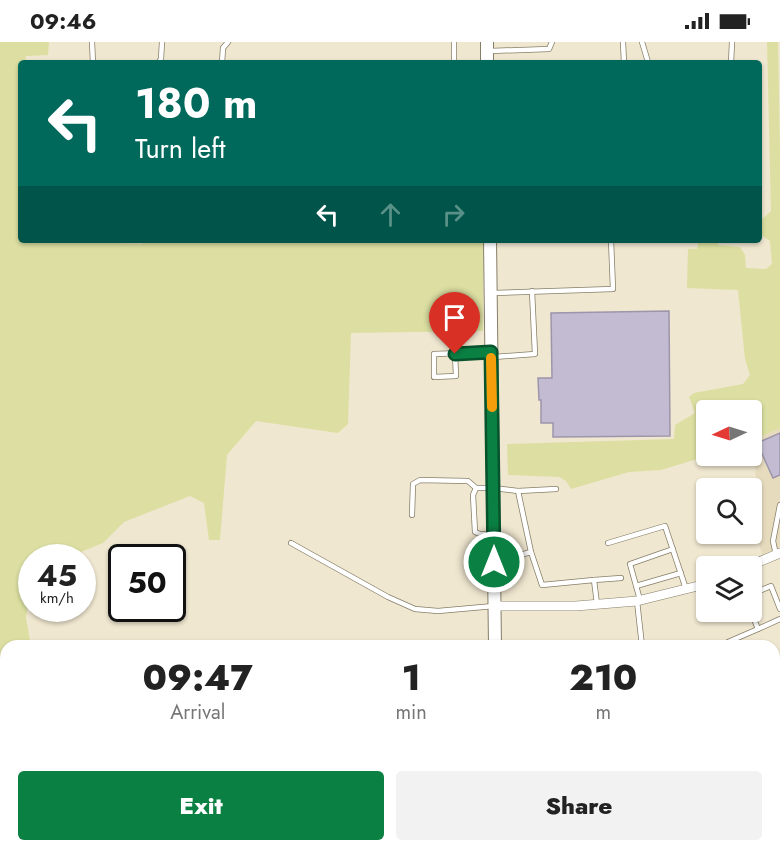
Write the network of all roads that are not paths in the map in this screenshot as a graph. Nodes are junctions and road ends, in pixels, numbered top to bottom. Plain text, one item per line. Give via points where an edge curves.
1 (92, 42) edge
2 (162, 42) edge
3 (228, 42) edge
4 (454, 42) edge
5 (552, 42) edge
6 (623, 42) edge
7 (642, 42) edge
8 (732, 42) edge
9 (487, 52) edge
10 (93, 60) edge
11 (160, 60) edge
12 (222, 60) edge
13 (454, 60) edge
14 (624, 60) edge
15 (647, 60) edge
16 (731, 60) edge
17 (491, 243) edge
18 (611, 243) edge
19 (532, 291) junction
20 (490, 293) junction
21 (455, 354) junction
22 (491, 355) junction
23 (476, 488) junction
24 (493, 488) junction
25 (556, 489) dead end
26 (518, 491) junction
27 (780, 505) edge
28 (412, 514) dead end
29 (494, 535) junction
30 (291, 543) dead end
31 (608, 543) dead end
32 (673, 549) junction
33 (531, 552) junction
34 (778, 554) edge
35 (762, 561) edge
36 (494, 562) junction
37 (681, 573) junction
38 (621, 578) dead end
39 (594, 580) junction
40 (636, 586) junction
41 (696, 586) edge
42 (686, 589) junction
43 (762, 590) edge
44 (639, 600) junction
45 (597, 604) junction
46 (494, 606) junction
47 (780, 609) edge
48 (780, 619) edge
49 (755, 622) edge
50 (758, 629) junction
51 (495, 640) edge
52 (642, 640) edge
53 (733, 640) edge

1 - 10 lane
2 - 11 lane
3 - 12 lane
4 - 13 lane
5 - 9 lane via 549,49
6 - 14 lane
7 - 15 lane
8 - 16 lane
17 - 20 main road
18 - 19 lane via 614,289
19 - 20 lane
19 - 22 lane via 535,354
20 - 22 main road
21 - 21 lane via 434,354 434,377 456,376
21 - 22 lane
22 - 24 main road
23 - 24 lane
23 - 28 lane via 468,481 420,480 413,484
23 - 29 lane via 475,532
24 - 26 lane
24 - 29 main road
25 - 26 lane
26 - 33 lane
27 - 34 lane via 773,542
29 - 36 main road
30 - 46 lane via 415,609
31 - 32 lane via 665,526
32 - 37 lane
32 - 40 lane via 630,564
33 - 36 lane
33 - 39 lane via 542,585
34 - 35 street
36 - 46 main road
37 - 40 lane
37 - 42 lane
38 - 39 lane
39 - 45 lane
40 - 44 lane
41 - 42 street
42 - 44 street
43 - 47 lane via 771,586
44 - 45 street
44 - 52 lane
45 - 46 street
46 - 51 main road
48 - 50 lane
49 - 50 lane
50 - 53 lane

